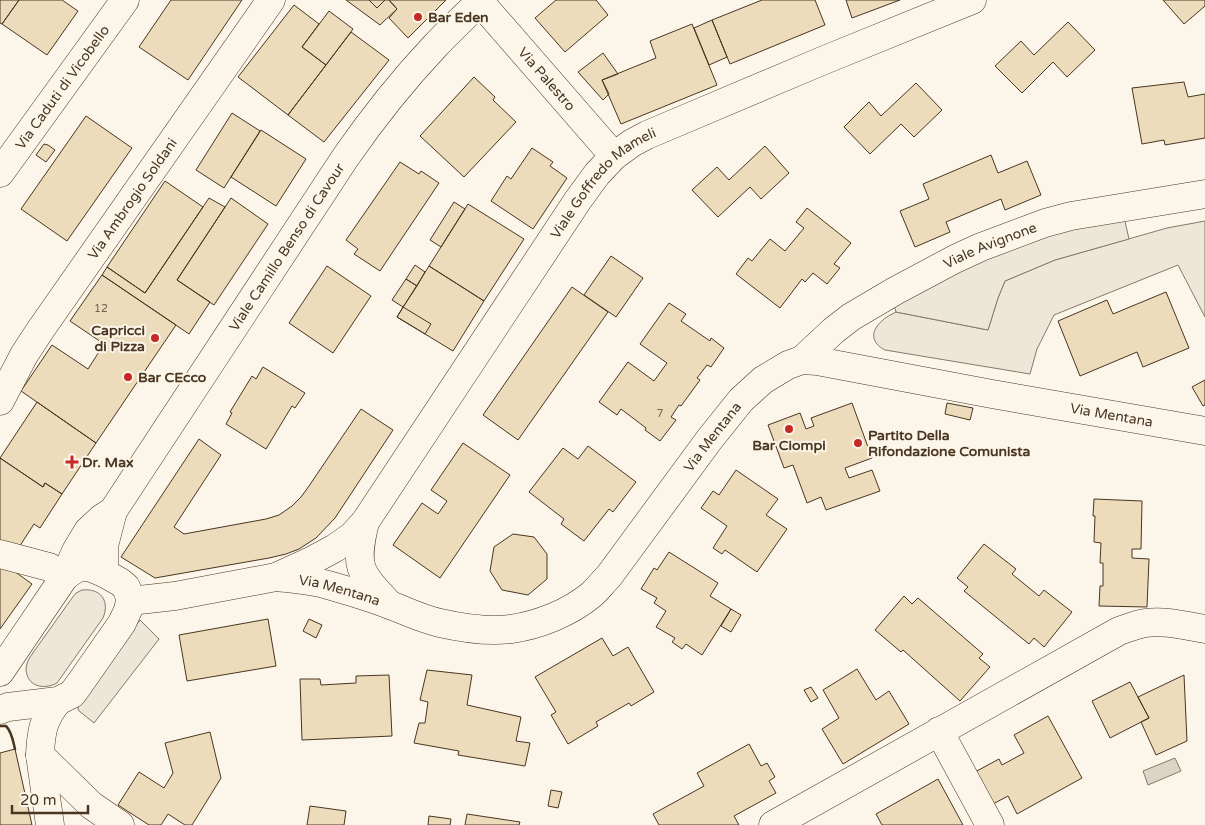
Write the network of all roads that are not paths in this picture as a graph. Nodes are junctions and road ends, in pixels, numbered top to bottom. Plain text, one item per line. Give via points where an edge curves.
1 (125, 0) edge
2 (271, 0) edge
3 (972, 0) edge
4 (481, 1) edge
5 (614, 156) junction
6 (0, 173) edge
7 (1205, 194) edge
8 (802, 360) junction
9 (0, 401) edge
10 (1205, 431) edge
11 (114, 511) junction
12 (365, 522) junction
13 (0, 554) edge
14 (104, 572) junction
15 (65, 576) junction
16 (276, 577) junction
17 (130, 601) junction
18 (390, 605) junction
19 (1205, 629) edge
20 (6, 665) edge
21 (51, 702) junction
22 (0, 710) edge
23 (939, 731) junction
24 (40, 754) junction
25 (50, 825) edge
26 (120, 825) edge
27 (773, 825) edge
28 (990, 825) edge

1 - 6 street, Via Caduti di Vicobello
2 - 9 street, Via Ambrogio Soldani via 37,336
3 - 5 street, Viale Goffredo Mameli via 662,128
4 - 5 street, Via Palestro
4 - 11 street, Viale Camillo Benso di Cavour via 404,80 359,138
5 - 12 street, Viale Goffredo Mameli via 578,200
7 - 8 street, Viale Avignone via 1071,216 981,247 895,291 851,318
8 - 10 street, Via Mentana
8 - 18 street, Via Mentana via 774,372 741,400 609,576 580,602 530,625 496,630 440,623
11 - 14 street, Viale Camillo Benso di Cavour via 104,546
11 - 15 street, Viale Camillo Benso di Cavour via 88,532
12 - 16 street, Viale Goffredo Mameli via 335,548
12 - 18 street, Viale Goffredo Mameli via 359,549 360,566
13 - 15 street via 49,567
14 - 15 street via 82,567
14 - 17 street via 126,587
15 - 20 street, Viale Camillo Benso di Cavour
16 - 17 street, Viale Goffredo Mameli
16 - 18 street, Via Mentana via 308,580
17 - 21 street via 122,623 72,694
19 - 23 street via 1156,622 1119,631
20 - 21 street, Viale Camillo Benso di Cavour via 18,686 28,695
21 - 22 street
21 - 24 street via 43,725
23 - 27 street
23 - 28 street
24 - 25 street
24 - 26 street via 91,805

